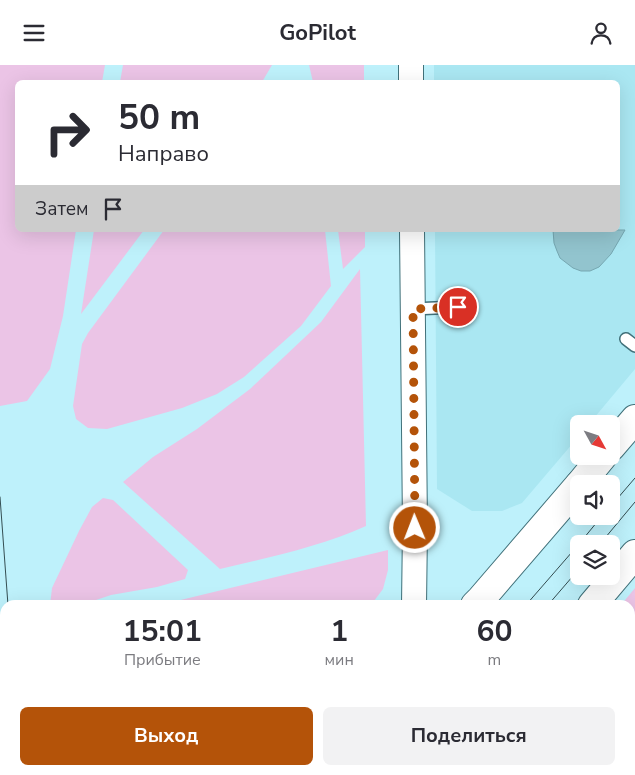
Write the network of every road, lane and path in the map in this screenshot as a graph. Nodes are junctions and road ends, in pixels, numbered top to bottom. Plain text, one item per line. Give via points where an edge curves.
1 (411, 65) edge
2 (411, 80) edge
3 (412, 232) edge
4 (458, 307) dead end
5 (413, 309) junction
6 (635, 419) edge
7 (620, 436) edge
8 (595, 465) edge
9 (587, 475) edge
10 (570, 495) edge
11 (635, 554) edge
12 (414, 600) edge
13 (479, 600) edge
14 (596, 600) edge

1 - 2 street
3 - 5 street
4 - 5 lane
5 - 12 street
6 - 7 street
8 - 9 street
10 - 13 street
11 - 14 street

